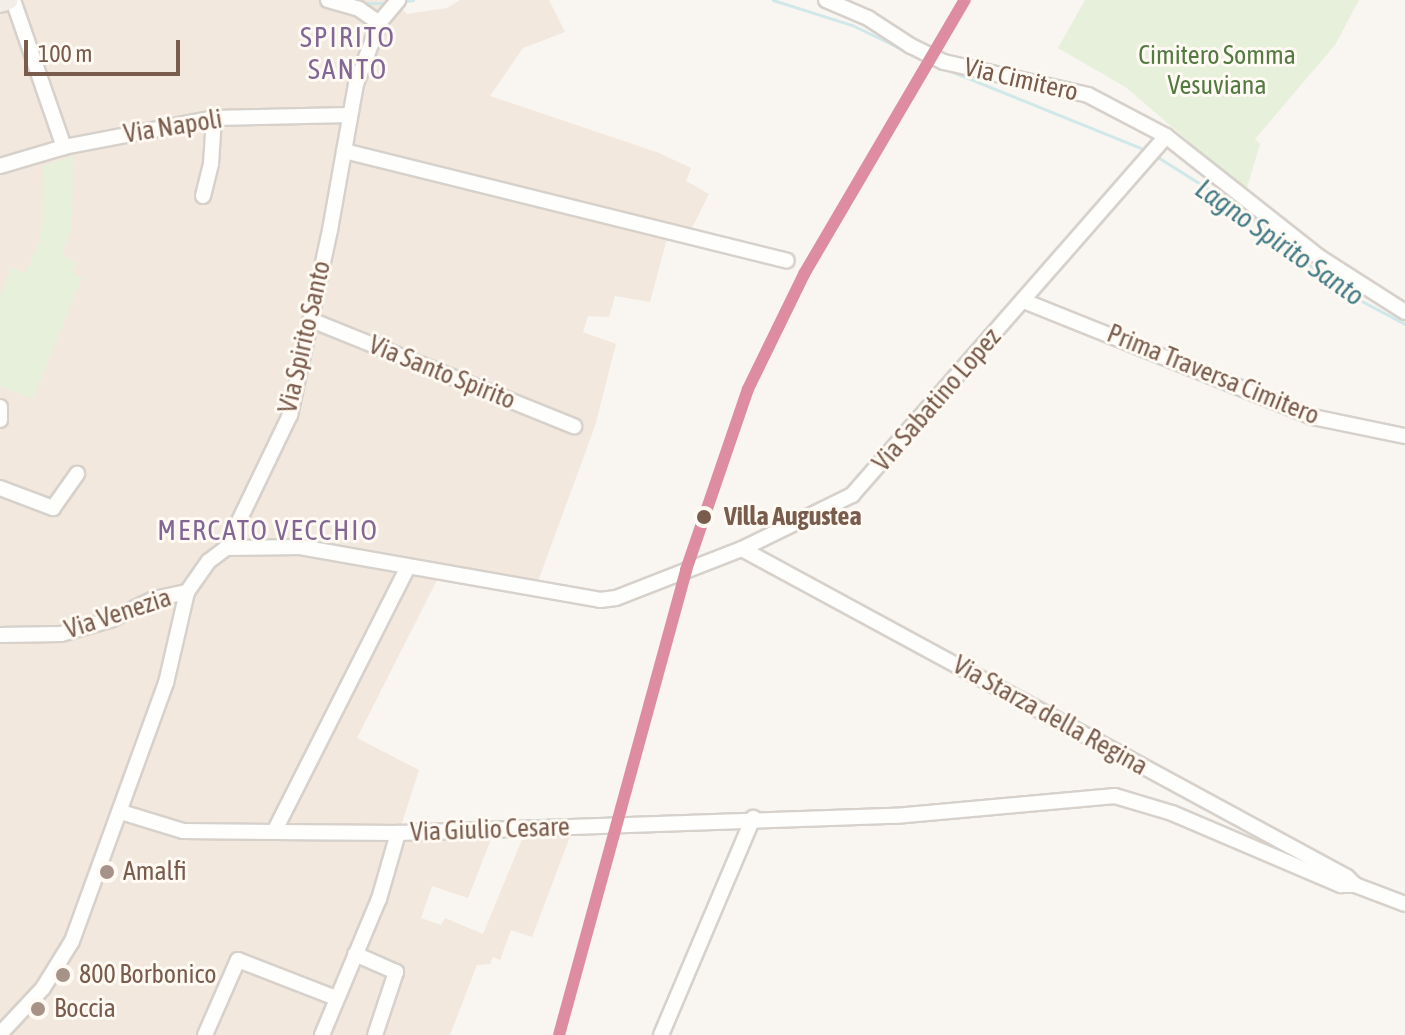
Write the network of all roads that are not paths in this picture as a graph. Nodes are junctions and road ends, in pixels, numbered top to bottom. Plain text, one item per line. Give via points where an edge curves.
1 (11, 0) edge
2 (328, 0) edge
3 (398, 0) edge
4 (826, 0) edge
5 (0, 3) edge
6 (379, 23) junction
7 (350, 115) junction
8 (214, 118) junction
9 (1166, 136) junction
10 (64, 147) junction
11 (344, 151) junction
12 (0, 166) edge
13 (203, 196) dead end
14 (787, 261) dead end
15 (1024, 301) junction
16 (1405, 312) edge
17 (311, 320) junction
18 (0, 407) edge
19 (0, 420) edge
20 (574, 426) dead end
21 (1405, 436) edge
22 (77, 474) dead end
23 (0, 488) edge
24 (226, 548) junction
25 (742, 549) junction
26 (408, 567) junction
27 (187, 592) junction
28 (0, 635) edge
29 (121, 812) junction
30 (753, 818) junction
31 (274, 832) junction
32 (398, 833) junction
33 (1355, 885) junction
34 (1405, 904) edge
35 (355, 954) junction
36 (336, 998) junction
37 (4, 1032) edge
38 (205, 1035) edge
39 (322, 1035) edge
40 (375, 1035) edge
41 (661, 1035) edge

1 - 5 main road
1 - 10 street
2 - 6 street via 359,9
3 - 6 street, Via Spirito Santo
4 - 9 street, Via Cimitero via 944,62 1088,95
6 - 7 street, Via Spirito Santo
7 - 8 street, Via Napoli
7 - 11 street, Via Spirito Santo
8 - 10 street, Via Napoli
8 - 13 street
9 - 15 street, Via Sabatino Lopez
9 - 16 street, Via Cimitero via 1319,257
10 - 12 street, Via Napoli
11 - 14 street
11 - 17 street, Via Spirito Santo
15 - 21 street, Prima Traversa Cimitero via 1313,417
15 - 25 street, Via Sabatino Lopez via 852,495
17 - 20 street, Via Santo Spirito
17 - 24 street, Via Spirito Santo via 290,415
18 - 19 street
22 - 23 street via 53,508
24 - 26 street, Via Sabatino Lopez via 300,547
24 - 27 street, Via Spirito Santo via 209,561
25 - 26 street, Via Sabatino Lopez via 600,600
25 - 33 street, Via Starza della Regina
26 - 31 street
27 - 28 street, Via Venezia via 61,634
27 - 29 street via 166,683
29 - 31 street, Via Giulio Cesare via 183,831
29 - 37 street via 65,955
30 - 32 street, Via Giulio Cesare
30 - 33 street, Via Starza della Regina via 895,816 1115,796 1172,813 1341,885
30 - 41 street
31 - 32 street, Via Giulio Cesare
32 - 35 street via 379,899
33 - 34 street, Via Starza della Regina
35 - 36 street
35 - 40 street via 396,972
36 - 38 street via 238,960
36 - 39 street

